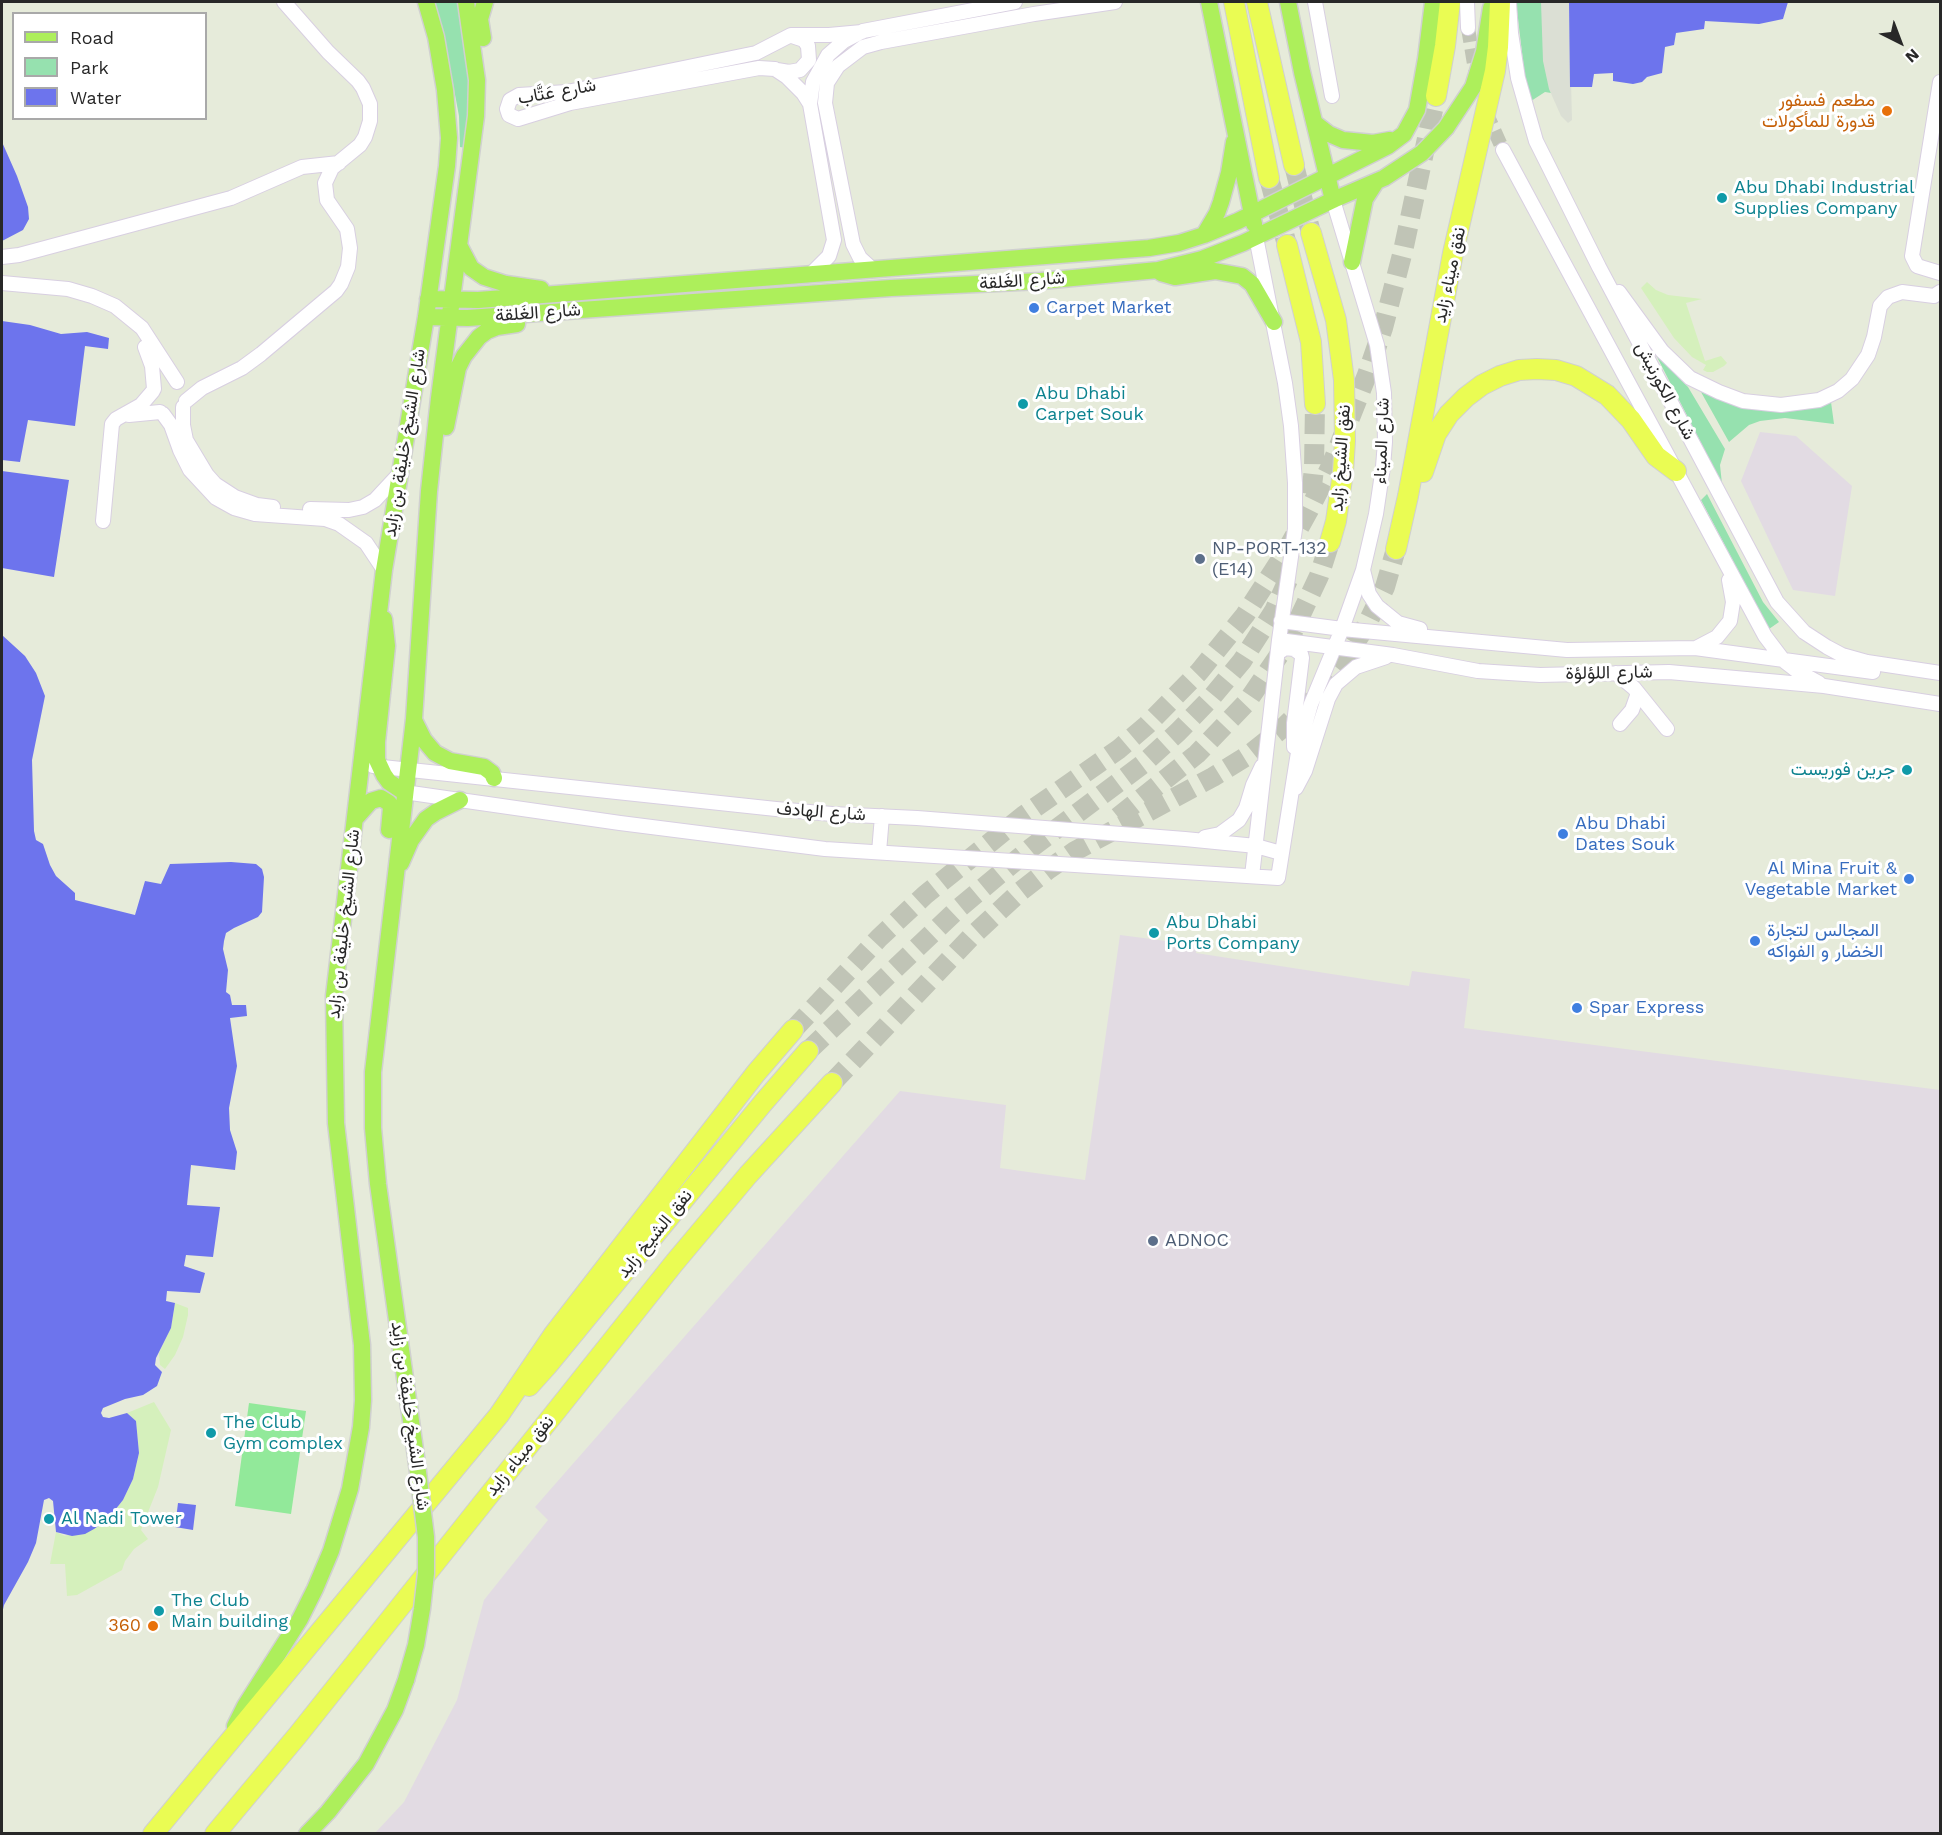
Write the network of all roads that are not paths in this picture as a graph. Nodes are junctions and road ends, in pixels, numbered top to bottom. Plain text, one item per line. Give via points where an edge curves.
1 (284, 2) edge
2 (426, 2) edge
3 (466, 2) edge
4 (485, 2) edge
5 (1015, 2) edge
6 (1109, 2) edge
7 (1115, 2) edge
8 (1209, 2) edge
9 (1234, 2) edge
10 (1257, 2) edge
11 (1288, 2) edge
12 (1315, 2) edge
13 (1433, 2) edge
14 (1450, 2) edge
15 (1467, 2) edge
16 (1491, 2) edge
17 (1500, 2) edge
18 (1509, 2) edge
19 (1468, 28) tunnel mouth
20 (862, 32) junction
21 (790, 35) junction
22 (775, 69) junction
23 (476, 76) junction
24 (1941, 82) edge
25 (1332, 96) dead end
26 (1436, 96) tunnel mouth
27 (810, 104) junction
28 (1316, 124) junction
29 (1234, 126) junction
30 (1404, 134) junction
31 (1503, 150) tunnel mouth
32 (339, 163) junction
33 (1294, 165) tunnel mouth
34 (1333, 173) junction
35 (1269, 178) tunnel mouth
36 (1376, 182) junction
37 (1340, 197) junction
38 (1245, 218) junction
39 (1311, 233) tunnel mouth
40 (1204, 236) junction
41 (1250, 240) junction
42 (1287, 245) tunnel mouth
43 (460, 247) junction
44 (2, 257) edge
45 (1352, 262) junction
46 (1599, 267) junction
47 (872, 269) junction
48 (1158, 270) junction
49 (812, 273) junction
50 (1941, 273) edge
51 (2, 283) edge
52 (553, 292) junction
53 (1941, 292) edge
54 (92, 296) junction
55 (428, 299) junction
56 (452, 301) junction
57 (646, 306) junction
58 (426, 317) junction
59 (451, 318) junction
60 (1274, 322) junction
61 (210, 382) junction
62 (178, 383) junction
63 (154, 390) junction
64 (184, 404) junction
65 (1315, 404) tunnel mouth
66 (162, 413) junction
67 (127, 415) junction
68 (1676, 471) junction
69 (401, 472) junction
70 (429, 491) junction
71 (103, 521) dead end
72 (1330, 542) tunnel mouth
73 (1724, 561) junction
74 (384, 570) junction
75 (1363, 570) junction
76 (380, 604) junction
77 (1281, 621) junction
78 (1342, 629) junction
79 (1447, 639) junction
80 (1279, 640) junction
81 (1335, 646) junction
82 (1695, 648) junction
83 (1393, 655) junction
84 (1277, 657) junction
85 (1784, 661) junction
86 (1616, 673) junction
87 (1941, 673) edge
88 (1941, 680) edge
89 (1824, 686) junction
90 (1638, 693) junction
91 (1938, 706) edge
92 (414, 719) junction
93 (1620, 724) dead end
94 (1667, 729) dead end
95 (1265, 762) junction
96 (361, 765) junction
97 (379, 767) junction
98 (1296, 767) junction
99 (407, 769) junction
100 (494, 778) junction
101 (404, 792) junction
102 (1291, 794) junction
103 (460, 800) junction
104 (882, 816) junction
105 (354, 820) junction
106 (1185, 839) junction
107 (1256, 846) junction
108 (879, 852) junction
109 (1281, 853) junction
110 (1252, 876) junction
111 (394, 877) junction
112 (1278, 878) joint
113 (385, 959) junction
114 (793, 1030) tunnel mouth
115 (808, 1051) tunnel mouth
116 (832, 1083) tunnel mouth
117 (499, 1415) junction
118 (227, 1743) junction
119 (153, 1833) edge
120 (215, 1833) edge
121 (307, 1833) edge

1 - 32 street via 367,95 371,112 365,137
2 - 55 main road, شارع الشيخ خليفة بن زايد via 442,65 449,138
3 - 23 main road, شارع الشيخ خليفة بن زايد
4 - 23 main road via 480,19 485,53
5 - 20 street, شارع عَتَّاب
6 - 7 street
6 - 47 street via 881,42 863,47 838,66 827,83 825,103 853,244
8 - 29 main road
9 - 35 highway
10 - 33 highway
11 - 28 main road
12 - 25 street
13 - 30 main road, شارع الغَلقة via 1417,110
14 - 26 highway
15 - 19 street
16 - 36 main road, شارع الغَلقة via 1484,52 1465,101 1422,153
17 - 68 highway, نفق ميناء زايد via 1495,71 1454,253 1396,549 1410,527 1427,457 1441,426 1474,390 1510,373 1547,369 1587,381 1616,403 1656,456
18 - 46 street, شارع الكورنيش via 1513,56 1536,141
20 - 21 street, شارع عَتَّاب
20 - 27 street, شارع عَتَّاب via 844,41 822,64 813,82
21 - 22 street via 808,46 809,60 800,70
21 - 22 street, شارع عَتَّاب via 756,53 567,92 519,95 510,100 507,109 509,115 518,119 570,103 750,69
22 - 27 street, شارع عَتَّاب via 796,84
23 - 43 main road, شارع الشيخ خليفة بن زايد via 476,116
24 - 50 street via 1912,256 1922,269
27 - 49 street, شارع عَتَّاب via 834,240 829,256
28 - 30 main road via 1336,138 1365,142 1381,142
28 - 34 main road
29 - 38 main road
29 - 40 main road via 1231,162 1221,202
30 - 34 main road, شارع الغَلقة
31 - 68 street, شارع الكورنيش
32 - 44 street via 291,170 231,198
32 - 61 street via 328,175 325,192 349,239 350,258 341,284 251,361
34 - 37 main road
34 - 38 main road, شارع الغَلقة
36 - 37 main road, شارع الغَلقة
36 - 45 main road via 1365,199
37 - 41 main road, شارع الغَلقة
37 - 45 street, شارع الميناء
38 - 40 main road, شارع الغَلقة
38 - 41 main road
39 - 72 highway, نفق الشيخ زايد via 1336,320 1344,380 1343,471
40 - 47 main road, شارع الغَلقة via 1149,248
41 - 48 main road, شارع الغَلقة via 1202,259
41 - 60 street
42 - 65 highway, نفق الشيخ زايد via 1311,342
43 - 52 main road via 471,268 490,280
43 - 56 main road, شارع الشيخ خليفة بن زايد
45 - 75 street, شارع الميناء via 1377,345 1385,418 1380,490
46 - 53 street via 1662,351 1681,370 1701,384 1743,401 1780,405 1819,400 1838,391 1858,372 1874,337 1880,306 1888,297 1897,293 1934,296
46 - 87 street, شارع الكورنيش via 1769,589 1786,614 1813,638 1842,655
47 - 49 main road, شارع الغَلقة
48 - 57 main road, شارع الغَلقة
48 - 60 main road via 1175,277 1215,271 1242,276 1252,284
49 - 52 main road, شارع الغَلقة
51 - 54 street via 68,289
52 - 56 main road, شارع الغَلقة
54 - 62 street via 135,321
54 - 63 street via 144,344 152,366
55 - 56 main road, شارع الغَلقة
55 - 58 main road, شارع الشيخ خليفة بن زايد
56 - 59 main road, شارع الشيخ خليفة بن زايد
57 - 59 main road, شارع الغَلقة
57 - 70 main road via 497,327 479,337 458,368
58 - 59 main road, شارع الغَلقة
58 - 69 main road, شارع الشيخ خليفة بن زايد
59 - 70 main road, شارع الشيخ خليفة بن زايد
60 - 77 street via 1291,426 1295,483 1294,529
61 - 62 street
61 - 64 street
62 - 63 street via 167,381
62 - 64 street via 186,394
63 - 66 street via 153,404
63 - 67 street
64 - 66 street via 174,414
64 - 69 street via 186,440 200,466 220,488 246,502 269,507 356,509 375,500
66 - 67 street
66 - 74 street via 190,470 216,498 255,514 325,519 339,524 366,543
67 - 71 street via 116,419 111,428
68 - 73 street, شارع الكورنيش
69 - 74 main road, شارع الشيخ خليفة بن زايد
70 - 92 main road, شارع الشيخ خليفة بن زايد
73 - 82 street via 1733,602 1730,621 1717,637
73 - 85 street, شارع الكورنيش via 1765,636
74 - 76 main road, شارع الشيخ خليفة بن زايد
75 - 78 street, شارع الميناء
75 - 79 street via 1369,594 1382,611 1403,626 1428,630
76 - 96 main road, شارع الشيخ خليفة بن زايد
76 - 97 main road via 387,646 377,742
77 - 78 street, شارع اللؤلؤة
77 - 80 street
78 - 79 street, شارع اللؤلؤة
78 - 81 street, شارع الميناء
79 - 82 street, شارع اللؤلؤة via 1567,650
80 - 81 street, شارع اللؤلؤة
80 - 84 street
81 - 83 street, شارع اللؤلؤة
81 - 98 street, شارع الميناء via 1311,704
82 - 85 street, شارع اللؤلؤة
83 - 86 street, شارع اللؤلؤة via 1509,674
83 - 102 street via 1356,667 1336,684 1305,771
84 - 95 street
84 - 98 street via 1281,650 1290,648 1302,658 1294,723
85 - 88 street, شارع اللؤلؤة
85 - 89 street, شارع الكورنيش
86 - 89 street, شارع اللؤلؤة via 1669,672
86 - 90 street
89 - 91 street, شارع اللؤلؤة
90 - 93 street via 1632,710
90 - 94 street
92 - 99 main road, شارع الشيخ خليفة بن زايد
92 - 100 main road via 435,753 450,761 484,767
95 - 106 street via 1246,808 1233,825 1220,834
95 - 107 street
96 - 97 street, شارع الهادف
96 - 105 main road, شارع الشيخ خليفة بن زايد
97 - 99 street, شارع الهادف
97 - 101 main road via 389,782
98 - 102 street, شارع الميناء
99 - 100 street, شارع الهادف
99 - 101 main road, شارع الشيخ خليفة بن زايد
100 - 104 street, شارع الهادف via 694,802
101 - 103 street, شارع الهادف
101 - 111 main road, شارع الشيخ خليفة بن زايد
102 - 109 street, شارع الميناء
103 - 108 street, شارع الهادف via 770,843
103 - 111 main road via 436,812 418,829
104 - 106 street, شارع الهادف
104 - 108 street
105 - 113 main road via 375,798 389,803 379,920
105 - 118 main road, شارع الشيخ خليفة بن زايد via 336,973 334,1041 338,1144 362,1345 363,1400 357,1458 342,1520 315,1588
106 - 107 street, شارع الهادف
107 - 109 street, شارع الهادف
107 - 110 street
108 - 110 street, شارع الهادف
109 - 112 street, شارع الميناء
110 - 112 street, شارع الهادف
111 - 113 main road, شارع الشيخ خليفة بن زايد
113 - 121 main road, شارع الشيخ خليفة بن زايد, bridge via 373,1072 375,1156 426,1537 426,1573 416,1645 395,1710 366,1764
114 - 117 highway via 554,1334
115 - 117 highway, نفق الشيخ زايد via 547,1366
116 - 120 highway, نفق ميناء زايد via 675,1262 297,1736
117 - 118 highway
118 - 119 highway, شارع الشيخ خليفة بن زايد

